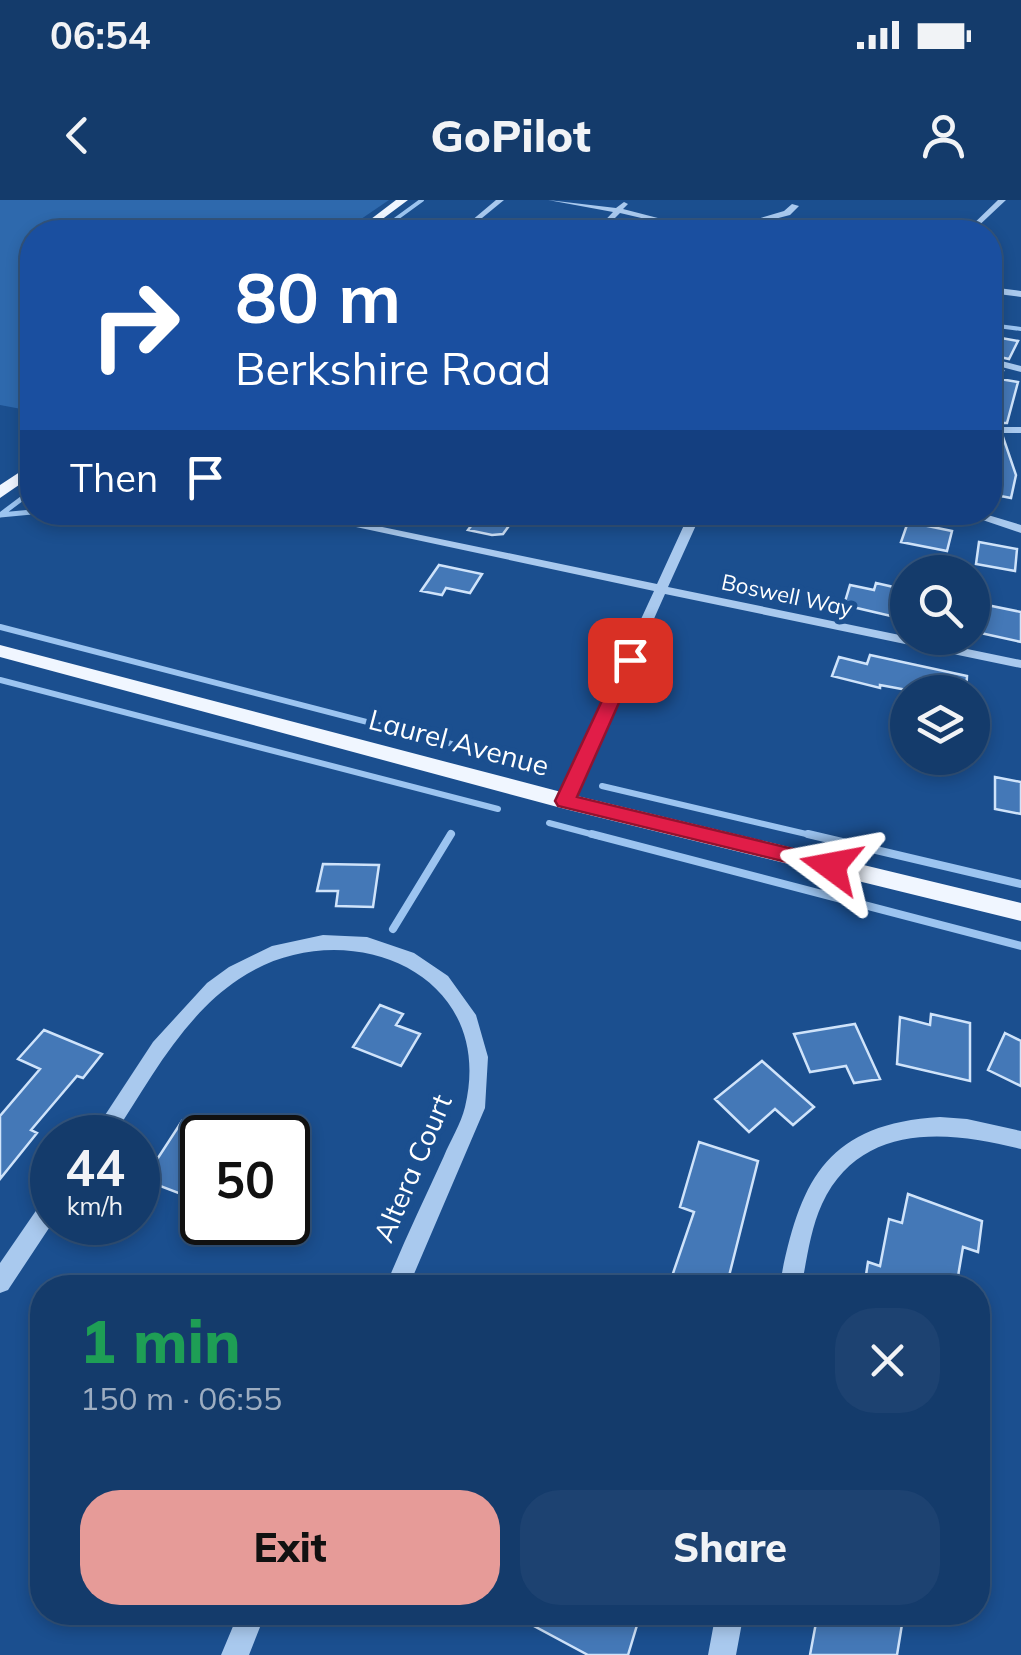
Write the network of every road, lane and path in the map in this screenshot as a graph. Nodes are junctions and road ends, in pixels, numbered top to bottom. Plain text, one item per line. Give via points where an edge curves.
1 (404, 200) edge
2 (500, 200) edge
3 (552, 200) edge
4 (628, 200) edge
5 (1002, 200) edge
6 (796, 206) dead end
7 (619, 209) junction
8 (375, 220) edge
9 (476, 220) edge
10 (608, 220) edge
11 (662, 220) edge
12 (762, 220) edge
13 (981, 220) edge
14 (353, 525) edge
15 (690, 525) edge
16 (662, 590) junction
17 (0, 651) edge
18 (1021, 664) edge
19 (565, 801) junction
20 (1021, 912) edge
21 (116, 1115) edge
22 (1021, 1140) edge
23 (30, 1238) edge
24 (402, 1275) edge
25 (793, 1275) edge
26 (0, 1282) edge
27 (248, 1625) edge
28 (728, 1625) edge
29 (235, 1655) edge
30 (722, 1655) edge

1 - 8 main road
2 - 9 street
3 - 7 street
4 - 7 street
5 - 13 street
6 - 12 street
7 - 10 street
7 - 11 street
14 - 16 street, Boswell Way
15 - 16 street
16 - 18 street, Boswell Way
16 - 19 street
17 - 19 main road, Laurel Avenue
19 - 20 main road, Laurel Avenue
21 - 24 street, Altera Court via 177,1026 238,970 304,946 348,942 416,961 467,1010 481,1082
22 - 25 street via 971,1127 925,1125 879,1136 822,1183
23 - 26 street
27 - 29 street
28 - 30 street

